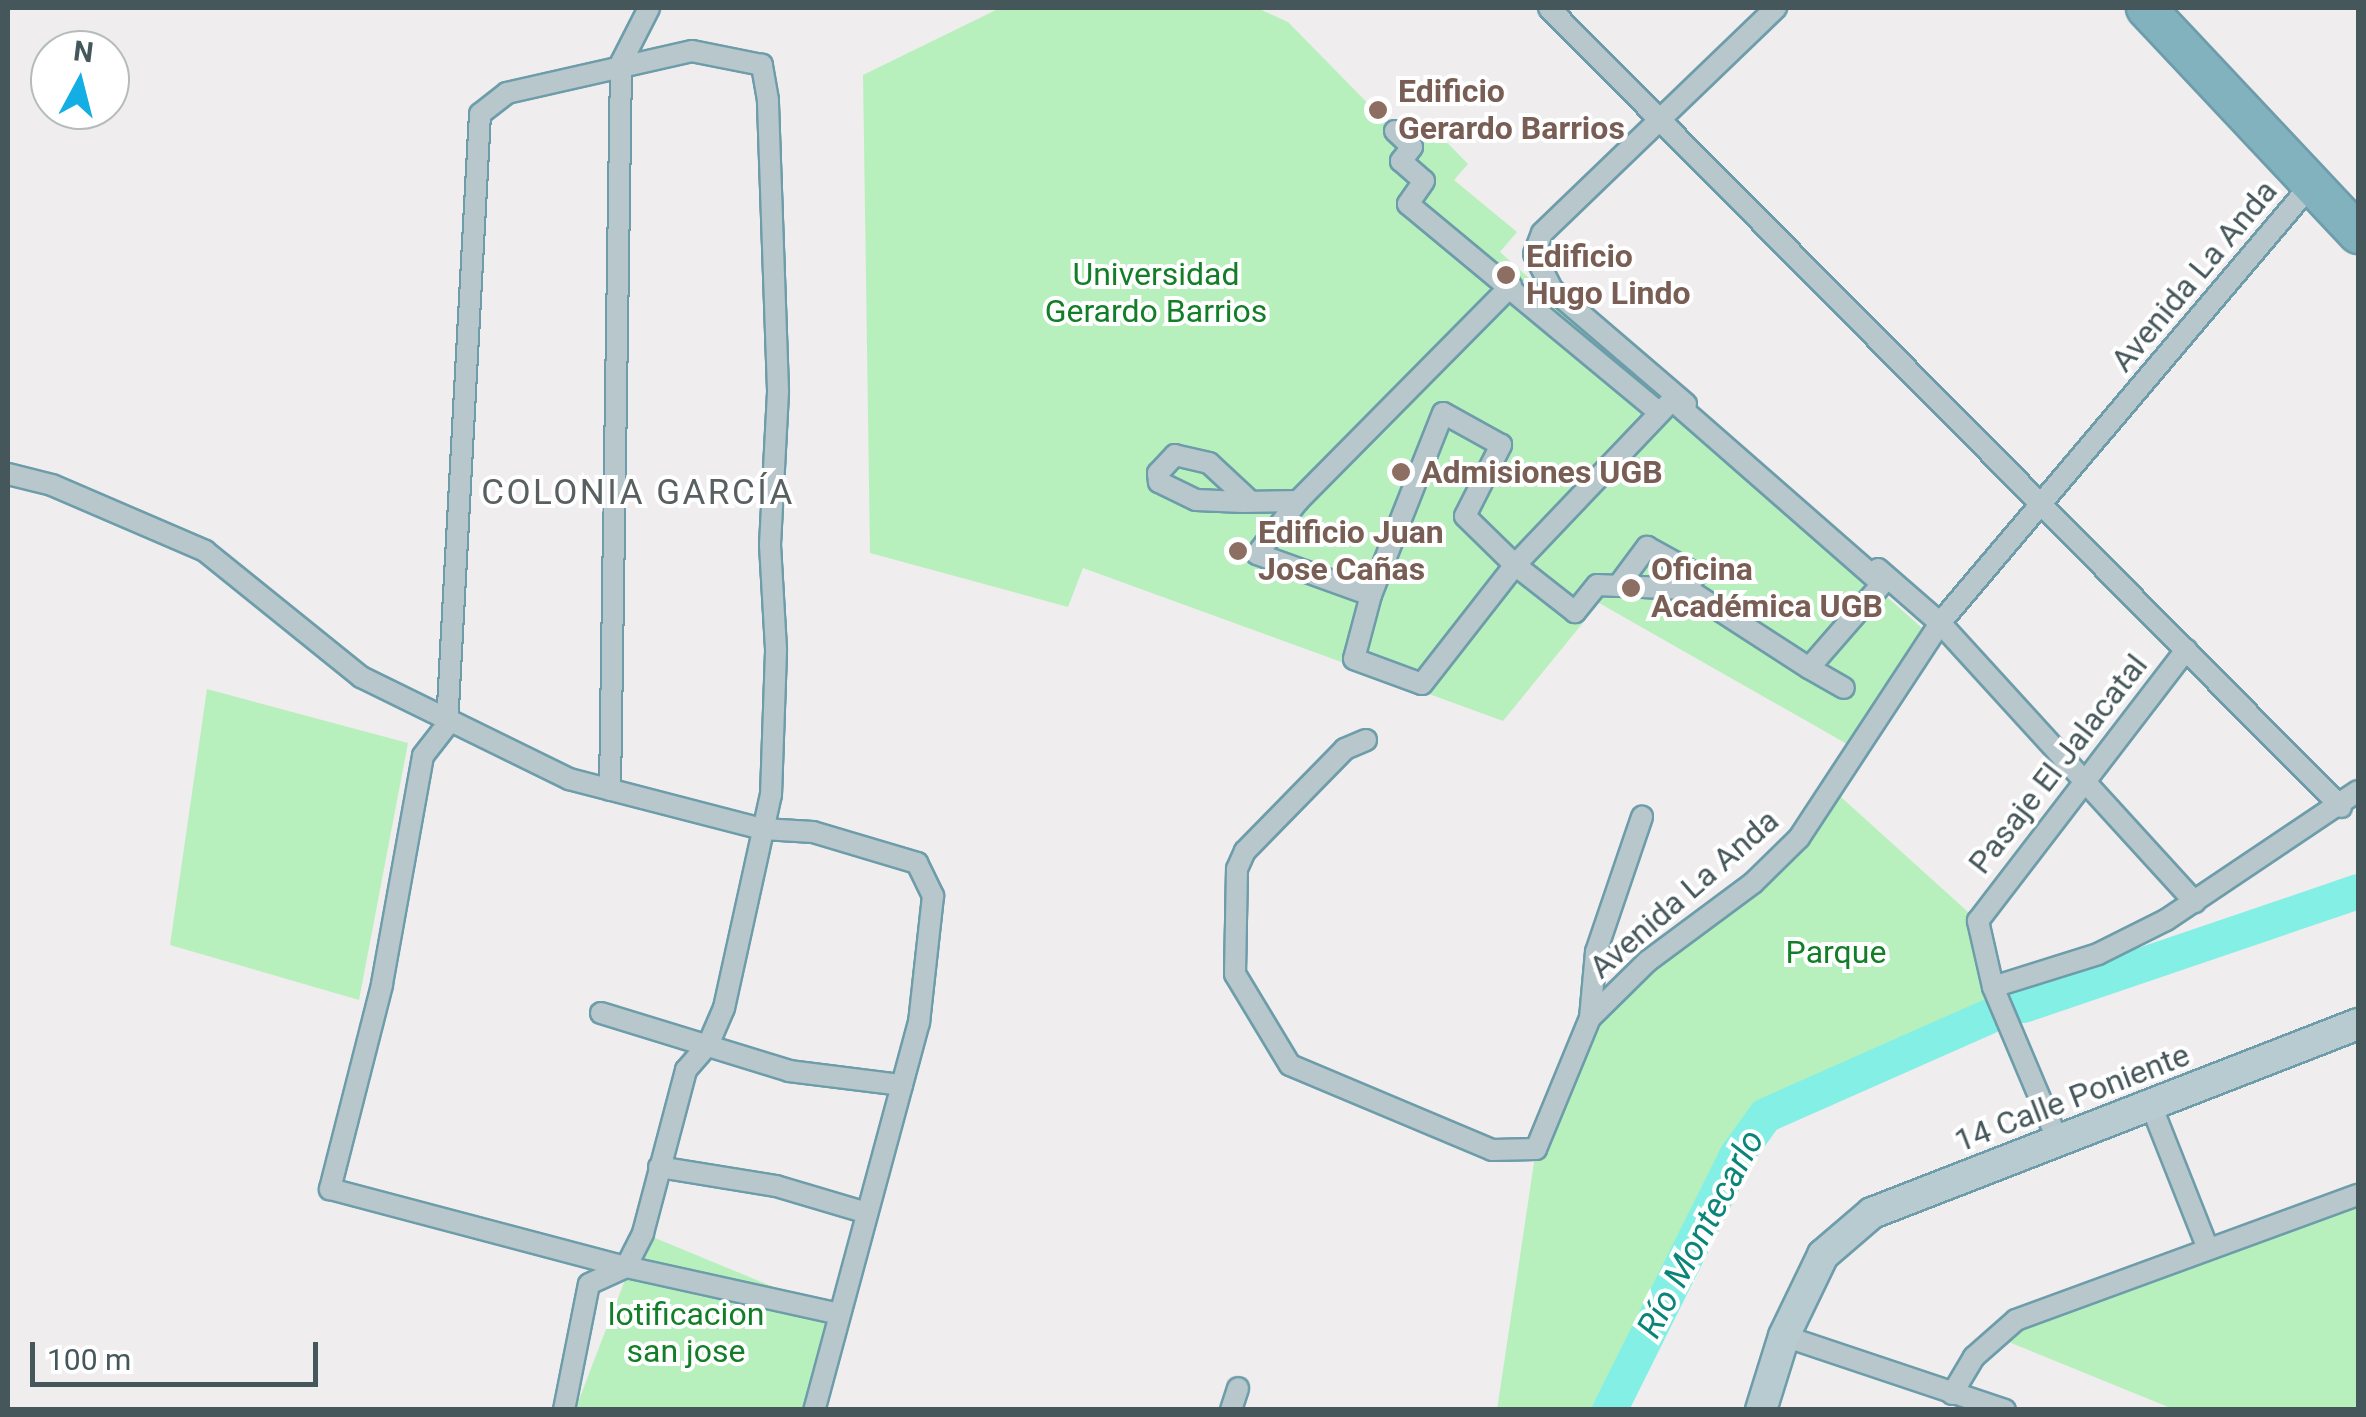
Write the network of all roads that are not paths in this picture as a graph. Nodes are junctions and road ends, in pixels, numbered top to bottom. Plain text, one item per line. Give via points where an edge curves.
1 (650, 8) edge
2 (1549, 8) edge
3 (1776, 8) edge
4 (2146, 8) edge
5 (621, 63) junction
6 (1657, 122) junction
7 (1395, 131) dead end
8 (2310, 186) junction
9 (2358, 234) edge
10 (1511, 286) junction
11 (1660, 412) junction
12 (8, 474) edge
13 (1298, 501) junction
14 (2042, 501) junction
15 (1250, 502) dead end
16 (1515, 565) junction
17 (1618, 586) junction
18 (1687, 589) junction
19 (1371, 594) junction
20 (1940, 622) junction
21 (2186, 650) junction
22 (1809, 668) junction
23 (1844, 688) dead end
24 (447, 725) junction
25 (1366, 740) dead end
26 (2083, 780) junction
27 (610, 790) junction
28 (2358, 791) edge
29 (2341, 807) junction
30 (1642, 817) dead end
31 (763, 829) junction
32 (2194, 902) junction
33 (1993, 987) junction
34 (602, 1013) dead end
35 (1590, 1018) junction
36 (2358, 1024) edge
37 (708, 1045) junction
38 (902, 1084) junction
39 (2151, 1106) junction
40 (2058, 1141) junction
41 (659, 1168) junction
42 (2358, 1194) edge
43 (866, 1213) junction
44 (2208, 1249) junction
45 (626, 1268) junction
46 (839, 1314) junction
47 (1784, 1336) junction
48 (1238, 1388) dead end
49 (1952, 1394) junction
50 (564, 1410) edge
51 (814, 1410) edge
52 (1231, 1410) edge
53 (1761, 1410) edge
54 (2004, 1410) edge

1 - 5 street
2 - 6 street
3 - 6 street
4 - 8 highway
5 - 24 street via 507,93 480,114
5 - 27 street
5 - 31 street via 692,51 762,64 778,390 770,545 776,649 771,795
6 - 14 street
6 - 20 street via 1542,233 1534,254 1552,288
7 - 10 street via 1412,147 1401,162 1424,181 1408,204
8 - 9 highway
8 - 14 street, Avenida La Anda
10 - 11 street
10 - 13 street
11 - 16 street
11 - 22 street via 1672,400 1882,584
12 - 24 street via 52,485 205,551 361,678
13 - 15 street
13 - 19 street via 1257,554
14 - 20 street, Avenida La Anda
14 - 21 street
16 - 17 street via 1574,612 1597,585
16 - 19 street via 1422,684 1354,660
16 - 19 street via 1465,516 1501,445 1443,414
17 - 18 street
17 - 18 street via 1647,547 1696,574
18 - 22 street
20 - 26 street
20 - 35 street, Avenida La Anda via 1799,838
21 - 26 street, Pasaje El Jalacatal
21 - 29 street
22 - 23 street
24 - 27 street
24 - 45 street via 423,756 382,985 330,1189
25 - 35 street, Avenida La Anda via 1345,749 1245,851 1237,869 1235,974 1290,1065 1492,1150 1536,1148
26 - 32 street
26 - 33 street, Pasaje El Jalacatal via 1978,921
27 - 31 street
28 - 29 street
29 - 32 street
30 - 35 street via 1596,952
31 - 37 street via 724,1008
31 - 38 street via 813,832 917,863 933,896 919,1022
32 - 33 street via 2098,954
33 - 40 street, Pasaje El Jalacatal
34 - 37 street
36 - 39 street, 14 Calle Poniente
37 - 38 street via 789,1071
37 - 41 street via 686,1070
38 - 43 street
39 - 40 street, 14 Calle Poniente
39 - 44 street
40 - 47 street, 14 Calle Poniente via 1872,1213 1822,1255
41 - 43 street via 776,1186
41 - 45 street via 643,1233
42 - 44 street
43 - 46 street
44 - 49 street via 2016,1320 1974,1357
45 - 46 street
45 - 50 street via 589,1284
46 - 51 street
47 - 49 street
47 - 53 street
48 - 52 street
49 - 54 street

